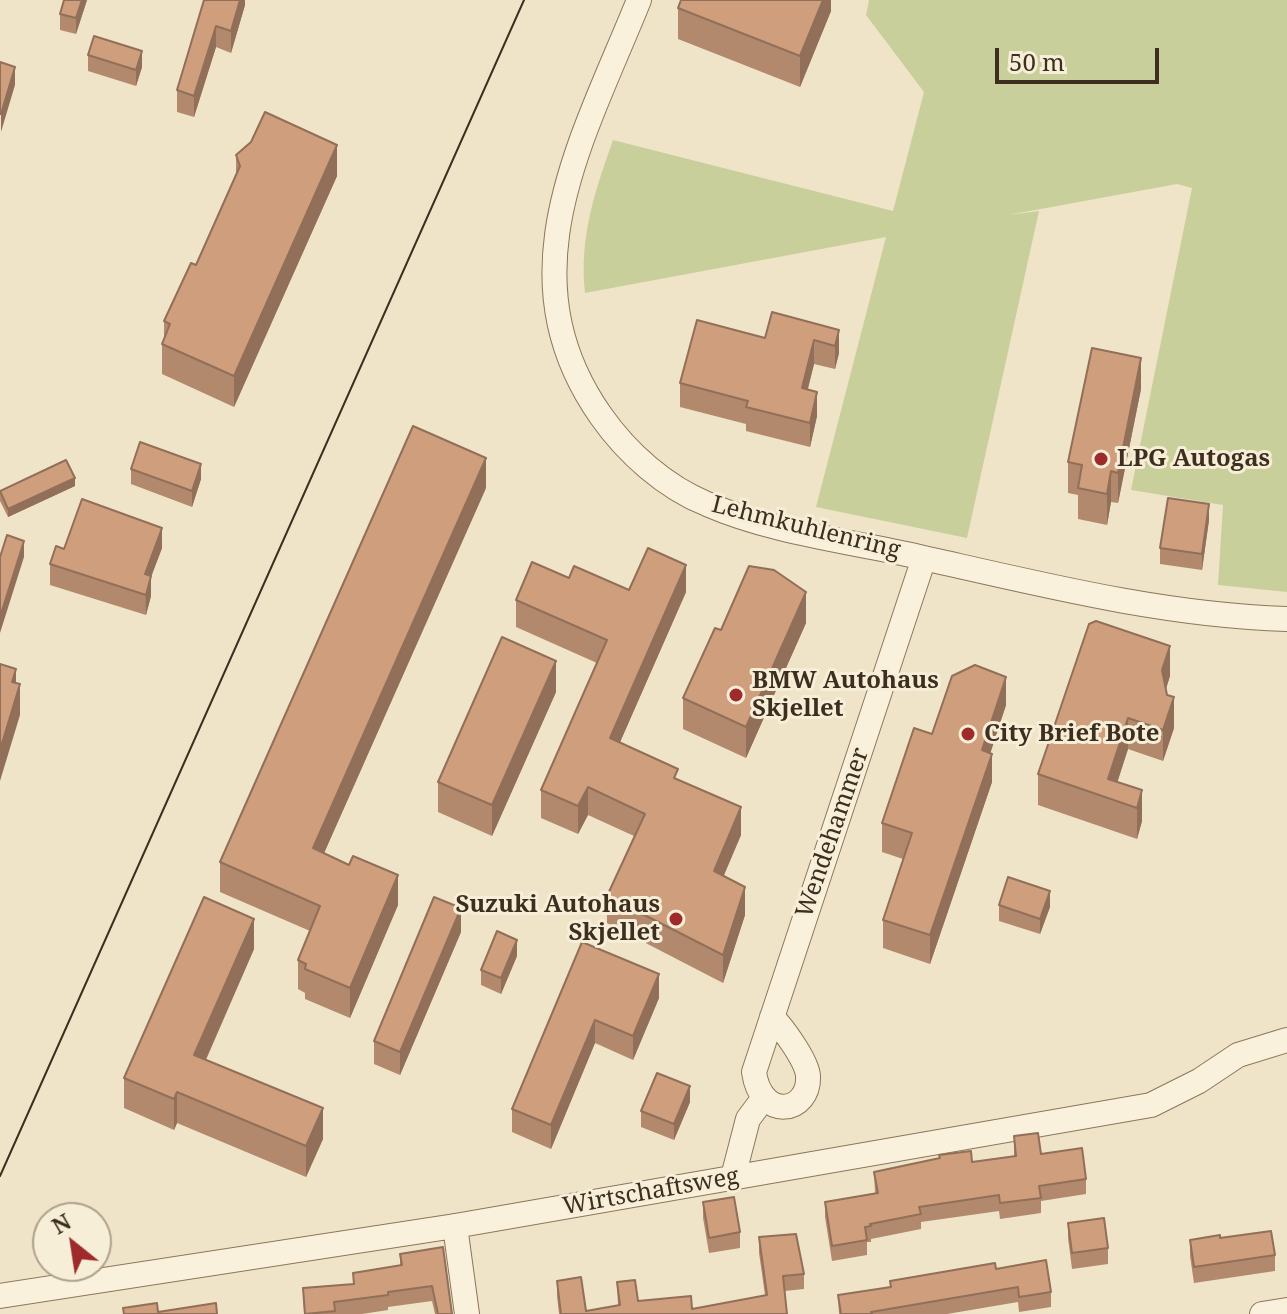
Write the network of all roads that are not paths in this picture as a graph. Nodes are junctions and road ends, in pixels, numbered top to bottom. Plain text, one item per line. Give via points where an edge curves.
1 (639, 0) edge
2 (924, 558) junction
3 (1287, 619) edge
4 (772, 1017) junction
5 (1287, 1040) edge
6 (763, 1099) junction
7 (733, 1177) junction
8 (455, 1226) junction
9 (0, 1296) edge
10 (1287, 1310) edge
11 (467, 1314) edge
12 (1262, 1314) edge

1 - 2 street, Lehmkuhlenring via 571,167 556,226 555,289 575,374 624,445 705,504 777,526
2 - 3 street, Lehmkuhlenring via 1139,604
2 - 4 street, Wendehammer
4 - 6 street, Wendehammer via 754,1072
4 - 6 street via 808,1072 808,1087 800,1100 786,1107
5 - 7 street, Wirtschaftsweg via 1238,1055 1151,1105
6 - 7 street via 748,1119
7 - 8 street, Wirtschaftsweg
8 - 9 street, Wirtschaftsweg
8 - 11 street
10 - 12 street

